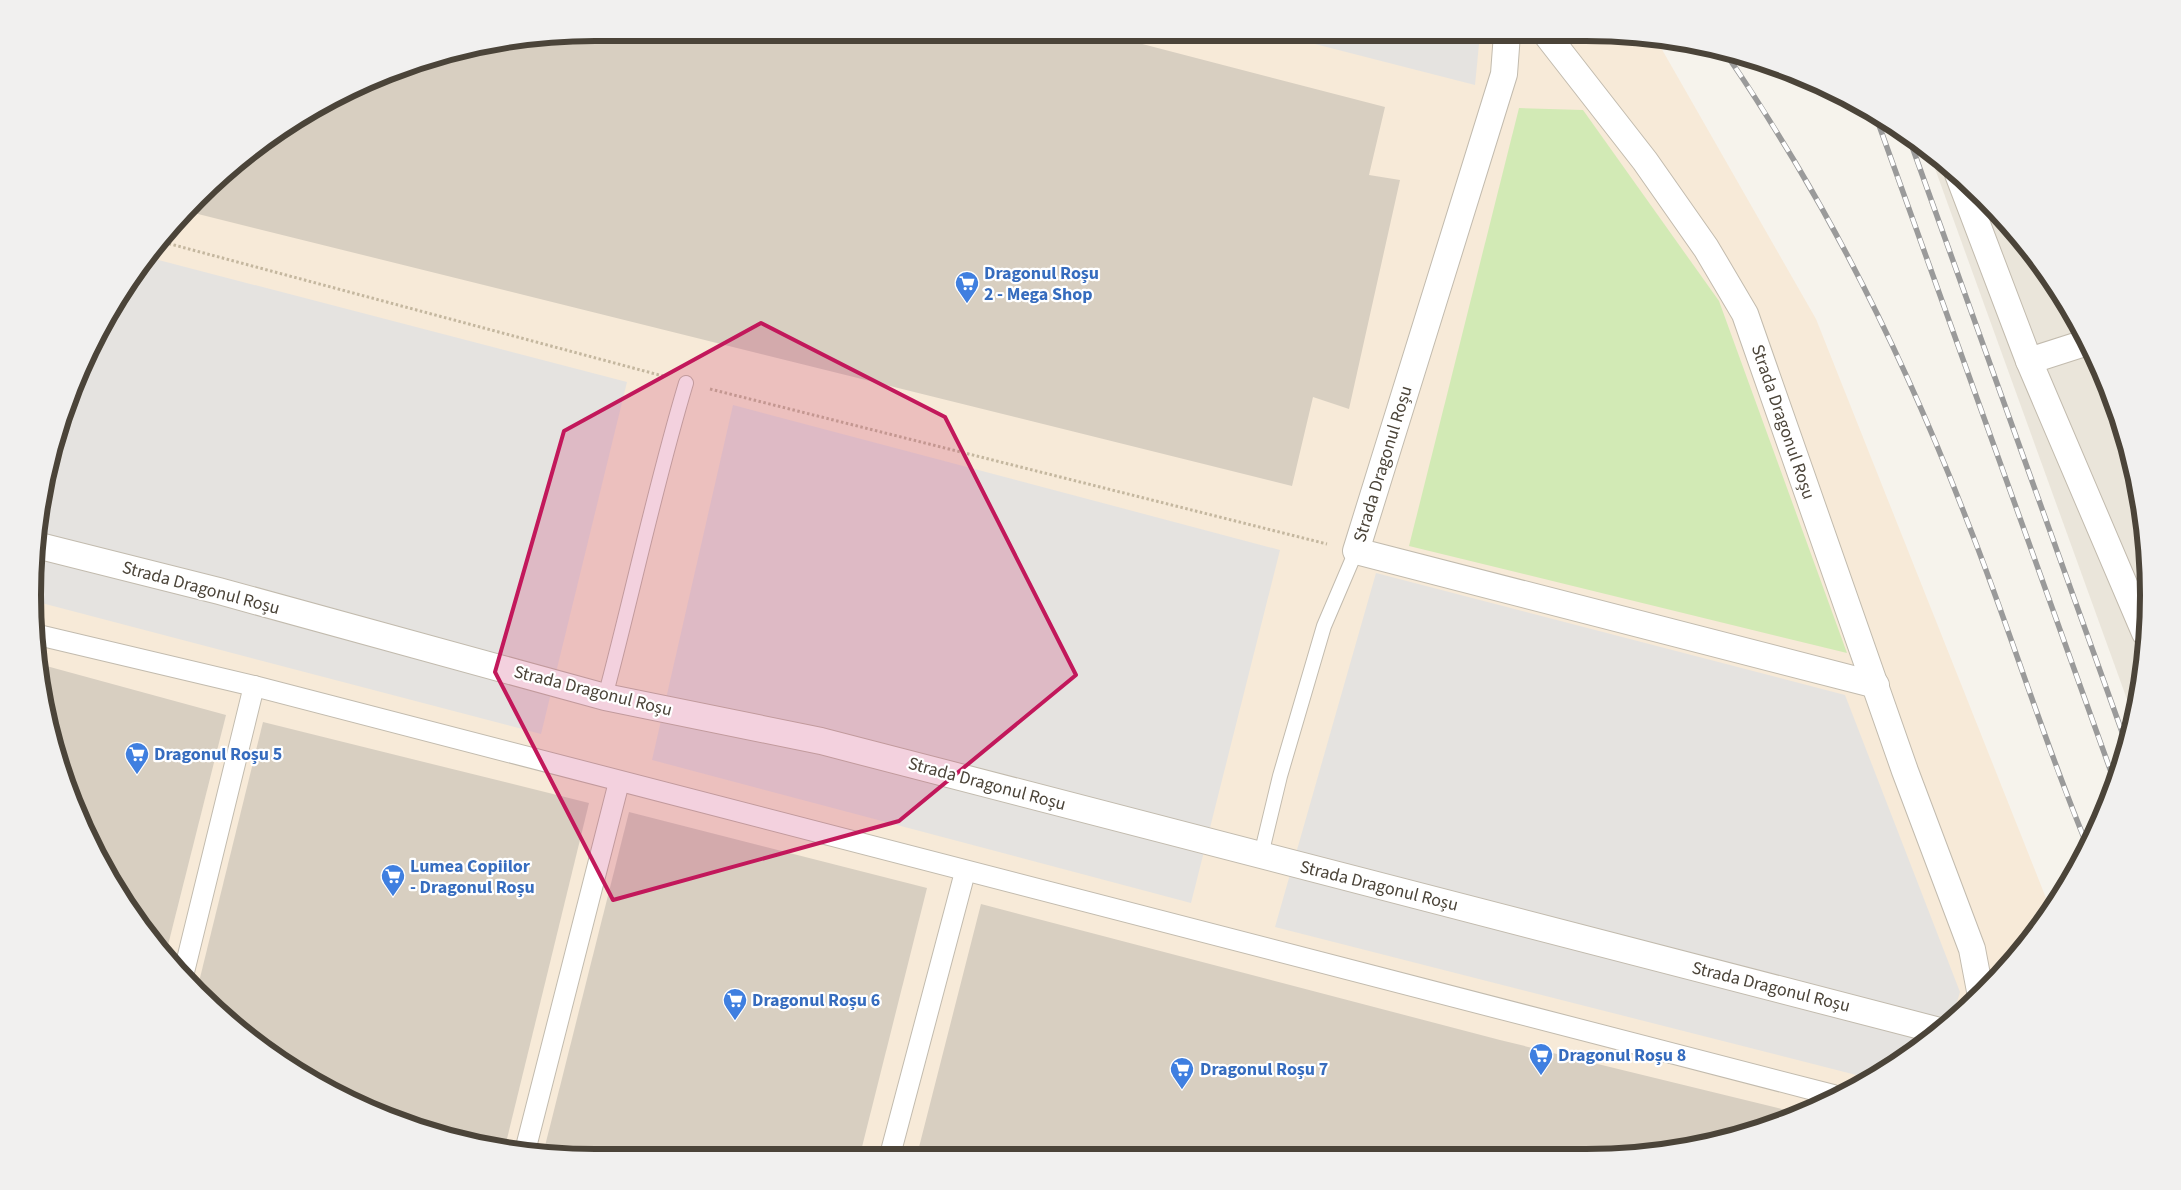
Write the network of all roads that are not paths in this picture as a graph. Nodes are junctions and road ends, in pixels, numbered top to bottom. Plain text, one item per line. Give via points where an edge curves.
1 (1506, 41) edge
2 (1552, 41) edge
3 (1964, 191) edge
4 (2080, 344) edge
5 (2029, 360) junction
6 (686, 383) road end
7 (43, 547) edge
8 (1356, 551) junction
9 (2139, 620) edge
10 (43, 636) edge
11 (1876, 685) junction
12 (254, 686) junction
13 (605, 697) junction
14 (619, 782) junction
15 (1261, 855) junction
16 (965, 872) junction
17 (185, 967) edge
18 (1979, 986) edge
19 (1930, 1028) edge
20 (1828, 1094) edge
21 (528, 1145) edge
22 (892, 1149) edge

1 - 8 street, Strada Dragonul Roșu via 1504,74
2 - 11 street, Strada Dragonul Roșu via 1646,161 1706,248 1745,314
3 - 5 street
4 - 5 street
5 - 9 street
6 - 13 lane via 664,456
7 - 13 street, Strada Dragonul Roșu via 219,591
8 - 11 street, Strada Dragonul Roșu
8 - 15 lane via 1324,626 1280,776
10 - 12 street
11 - 18 street, Strada Dragonul Roșu via 1972,949
12 - 14 street
12 - 17 street
13 - 15 street, Strada Dragonul Roșu via 821,741
14 - 16 street
14 - 21 street
15 - 19 street, Strada Dragonul Roșu
16 - 20 street
16 - 22 street

